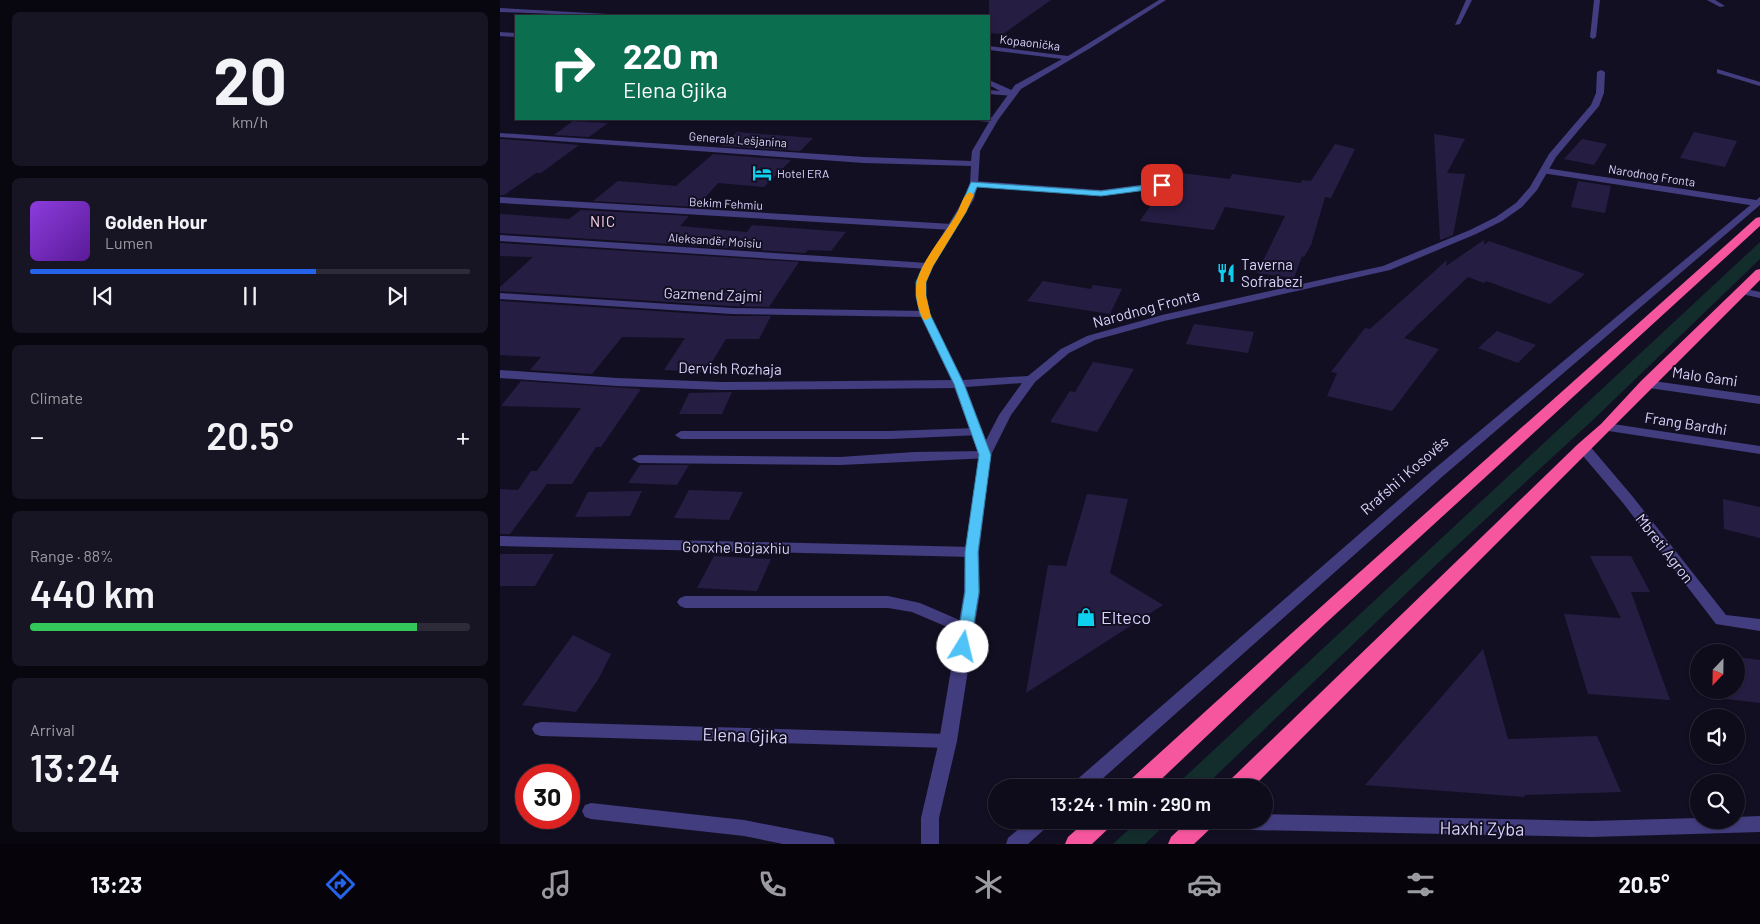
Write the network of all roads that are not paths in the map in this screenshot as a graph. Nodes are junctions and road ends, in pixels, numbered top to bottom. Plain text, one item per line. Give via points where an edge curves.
1 (1163, 0) edge
2 (1469, 0) edge
3 (1597, 0) edge
4 (1710, 0) edge
5 (1722, 6) dead end
6 (500, 10) edge
7 (590, 15) edge
8 (1457, 24) dead end
9 (500, 34) edge
10 (515, 36) edge
11 (1593, 37) dead end
12 (990, 48) edge
13 (1069, 58) junction
14 (1720, 71) dead end
15 (1601, 72) dead end
16 (990, 83) edge
17 (1760, 84) edge
18 (990, 94) edge
19 (1012, 96) junction
20 (990, 120) edge
21 (994, 120) junction
22 (500, 135) edge
23 (975, 164) junction
24 (1545, 171) junction
25 (974, 184) junction
26 (1162, 185) dead end
27 (500, 200) edge
28 (1758, 201) edge
29 (1760, 220) edge
30 (952, 227) junction
31 (500, 238) edge
32 (928, 266) junction
33 (1760, 273) edge
34 (1741, 291) junction
35 (1760, 295) edge
36 (500, 296) edge
37 (925, 314) junction
38 (500, 374) edge
39 (1031, 379) junction
40 (959, 384) junction
41 (1646, 384) junction
42 (1760, 400) edge
43 (1606, 427) junction
44 (976, 432) junction
45 (682, 435) dead end
46 (1583, 446) junction
47 (1760, 450) edge
48 (985, 455) junction
49 (639, 459) dead end
50 (500, 541) edge
51 (972, 552) junction
52 (685, 602) dead end
53 (1760, 625) edge
54 (966, 629) junction
55 (542, 729) dead end
56 (948, 740) junction
57 (1089, 779) edge
58 (1147, 779) edge
59 (1246, 779) edge
60 (591, 811) dead end
61 (1273, 822) edge
62 (1760, 824) edge
63 (1032, 829) edge
64 (1092, 829) edge
65 (1195, 829) edge
66 (826, 844) edge
67 (930, 844) edge
68 (1015, 844) edge
69 (1076, 844) edge
70 (1179, 844) edge

1 - 13 street
2 - 8 street
3 - 11 street
4 - 5 street
6 - 7 street
9 - 10 street
12 - 13 street, Kopaonička
13 - 19 street via 1028,80
14 - 17 street
15 - 24 street, Narodnog Fronta via 1600,93 1595,106 1552,156
16 - 19 street
18 - 19 street
19 - 21 street
20 - 21 street
21 - 23 street via 976,151
22 - 23 street, Generala Lešjanina via 864,160
23 - 25 street
24 - 28 street, Narodnog Fronta
24 - 39 street, Narodnog Fronta via 1519,205 1499,219 1432,250 1386,268 1091,338 1065,351
25 - 26 street via 1101,193
25 - 30 street
27 - 30 street, Bekim Fehmiu
28 - 57 street, Rrafshi i Kosovës via 1438,473
29 - 58 highway via 1320,617
30 - 32 street
31 - 32 street, Aleksandër Moisiu
32 - 37 street via 921,282
33 - 34 highway
34 - 35 street
34 - 41 highway
36 - 37 street, Gazmend Zajmi via 732,311
37 - 40 street
38 - 40 street, Dervish Rozhaja via 721,386
39 - 40 street
39 - 48 street, Narodnog Fronta via 1006,415
40 - 44 street
41 - 42 street, Malo Gami
41 - 43 highway
43 - 46 highway
43 - 47 street, Frang Bardhi
44 - 45 street
44 - 48 street
46 - 53 street, Mbreti Agron via 1721,620
46 - 59 highway
48 - 49 street via 840,461
48 - 51 street
50 - 51 street, Gonxhe Bojaxhiu
51 - 54 street via 972,592
52 - 54 street via 888,602 915,607
54 - 56 street
55 - 56 street, Elena Gjika
56 - 67 street via 930,818
60 - 66 street via 744,828
61 - 62 street, Haxhi Zyba via 1591,829
63 - 68 street
64 - 69 highway
65 - 70 highway

